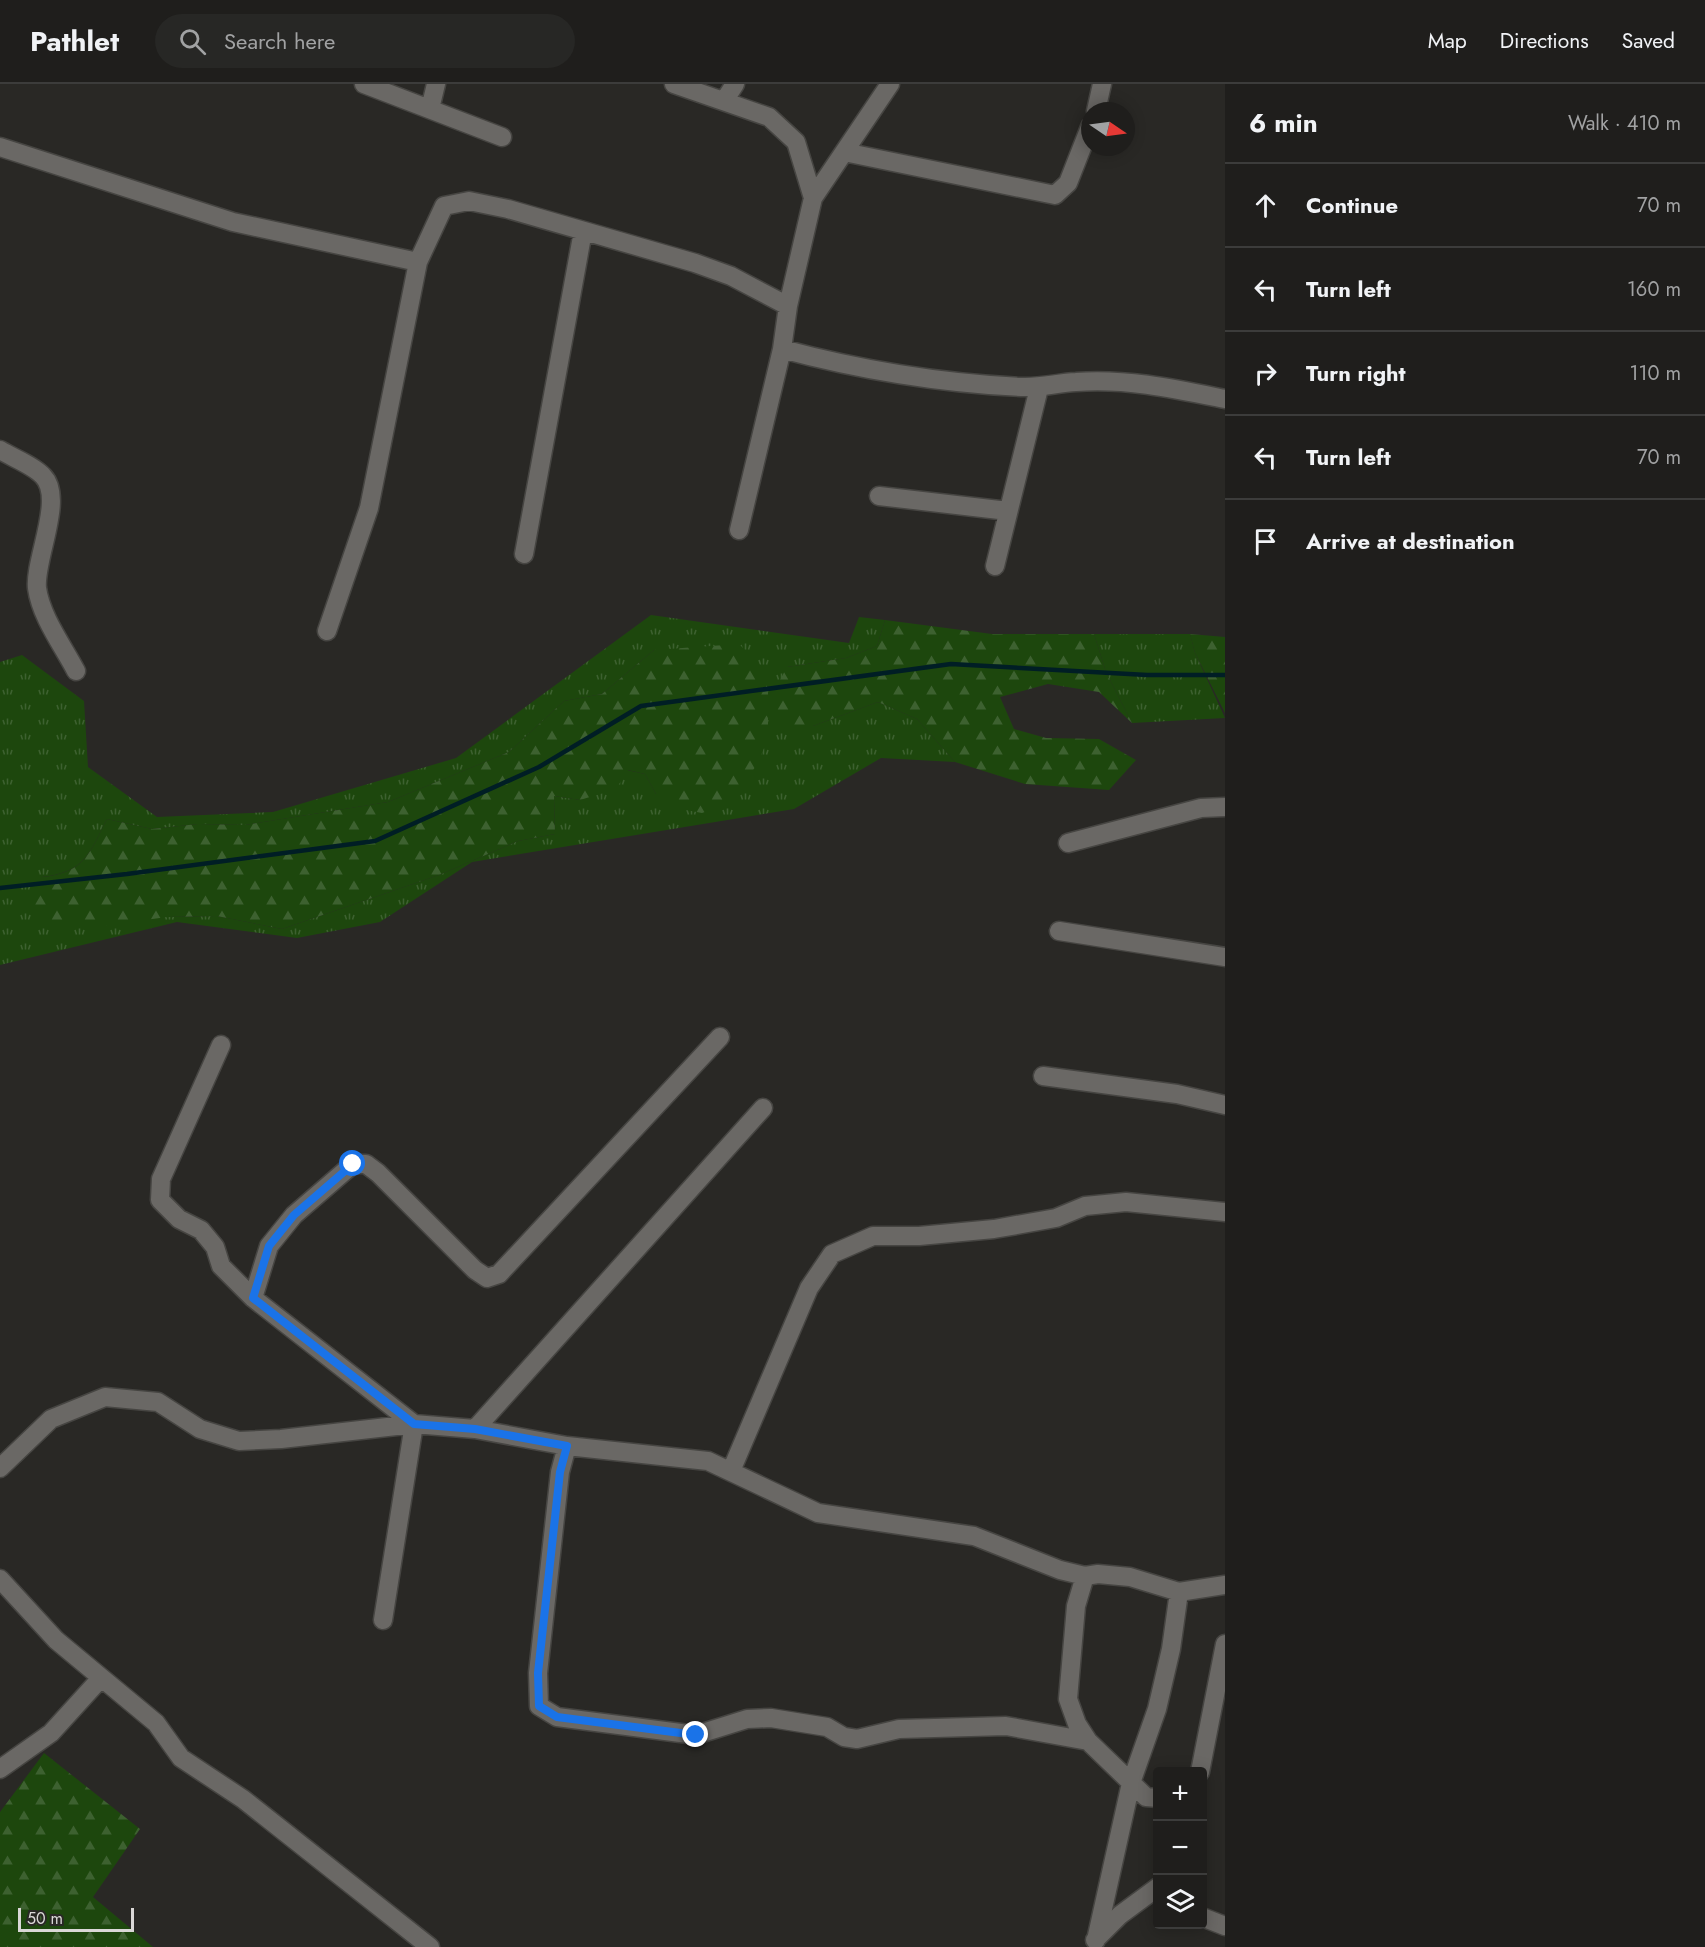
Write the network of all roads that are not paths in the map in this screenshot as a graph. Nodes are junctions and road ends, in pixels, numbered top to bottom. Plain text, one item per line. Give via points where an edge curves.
1 (364, 84) edge
2 (436, 84) edge
3 (674, 84) edge
4 (735, 84) edge
5 (890, 84) edge
6 (1102, 84) edge
7 (724, 101) junction
8 (1098, 102) edge
9 (430, 109) junction
10 (502, 137) dead end
11 (0, 147) edge
12 (1081, 150) edge
13 (844, 152) junction
14 (813, 198) junction
15 (583, 231) junction
16 (418, 262) junction
17 (788, 306) junction
18 (782, 349) junction
19 (1039, 388) junction
20 (1225, 399) edge
21 (0, 450) edge
22 (879, 496) dead end
23 (1008, 511) junction
24 (739, 530) dead end
25 (524, 554) dead end
26 (995, 566) dead end
27 (327, 631) dead end
28 (75, 671) dead end
29 (1225, 807) edge
30 (1068, 843) dead end
31 (1059, 931) dead end
32 (1225, 957) edge
33 (720, 1037) dead end
34 (221, 1045) dead end
35 (1043, 1076) dead end
36 (1225, 1106) edge
37 (763, 1108) dead end
38 (1225, 1212) edge
39 (253, 1298) junction
40 (414, 1424) junction
41 (475, 1429) junction
42 (567, 1446) junction
43 (0, 1468) edge
44 (731, 1471) junction
45 (1085, 1576) junction
46 (0, 1579) edge
47 (1225, 1585) edge
48 (1179, 1592) junction
49 (383, 1620) dead end
50 (1225, 1644) edge
51 (101, 1678) junction
52 (1088, 1741) junction
53 (1201, 1767) edge
54 (0, 1769) edge
55 (1131, 1783) junction
56 (1153, 1798) edge
57 (1153, 1891) edge
58 (1207, 1919) edge
59 (1225, 1926) edge
60 (1092, 1943) edge
61 (430, 1947) edge

1 - 9 street
2 - 9 street
3 - 7 street
4 - 7 street
5 - 13 street
6 - 8 street
7 - 14 street via 769,117 796,142
9 - 10 street
11 - 16 street via 233,222
12 - 13 street via 1068,183 1055,195
13 - 14 street
14 - 17 street
15 - 16 street via 469,201 444,206
15 - 17 street via 722,273
15 - 25 street
16 - 27 street via 369,508
17 - 18 street
18 - 19 street via 899,375
18 - 24 street
19 - 20 street via 1077,382 1166,386
19 - 23 street
21 - 28 street via 44,476 50,489 37,586 41,604
22 - 23 street
23 - 26 street
29 - 30 street via 1201,808
31 - 32 street
33 - 39 street via 499,1274 487,1278 475,1270 378,1173 366,1164 353,1164 294,1215 269,1246
34 - 39 street via 161,1179 159,1200 179,1219 201,1230 215,1248 221,1266
35 - 36 street via 1177,1094
37 - 41 street
38 - 44 street via 1126,1202 1085,1206 1056,1218 994,1229 873,1236 832,1254 809,1288
39 - 40 street
40 - 41 street
40 - 43 street via 239,1441 200,1429 158,1402 105,1397 51,1419
40 - 49 street
41 - 42 street
42 - 44 street via 708,1461
42 - 52 street via 560,1472 538,1673 539,1706 557,1717 696,1735 747,1719 771,1718 827,1726 844,1737 857,1739 899,1729 1006,1726
44 - 45 street via 818,1513 974,1536
45 - 48 street via 1130,1577
45 - 52 street via 1076,1605 1068,1699
46 - 51 street via 56,1640
47 - 48 street
48 - 55 street via 1157,1709
50 - 53 street
51 - 54 street via 51,1733
51 - 61 street via 156,1723 181,1758 243,1800
52 - 55 street
55 - 56 street via 1146,1797
55 - 60 street
57 - 60 street via 1120,1915
58 - 59 street

